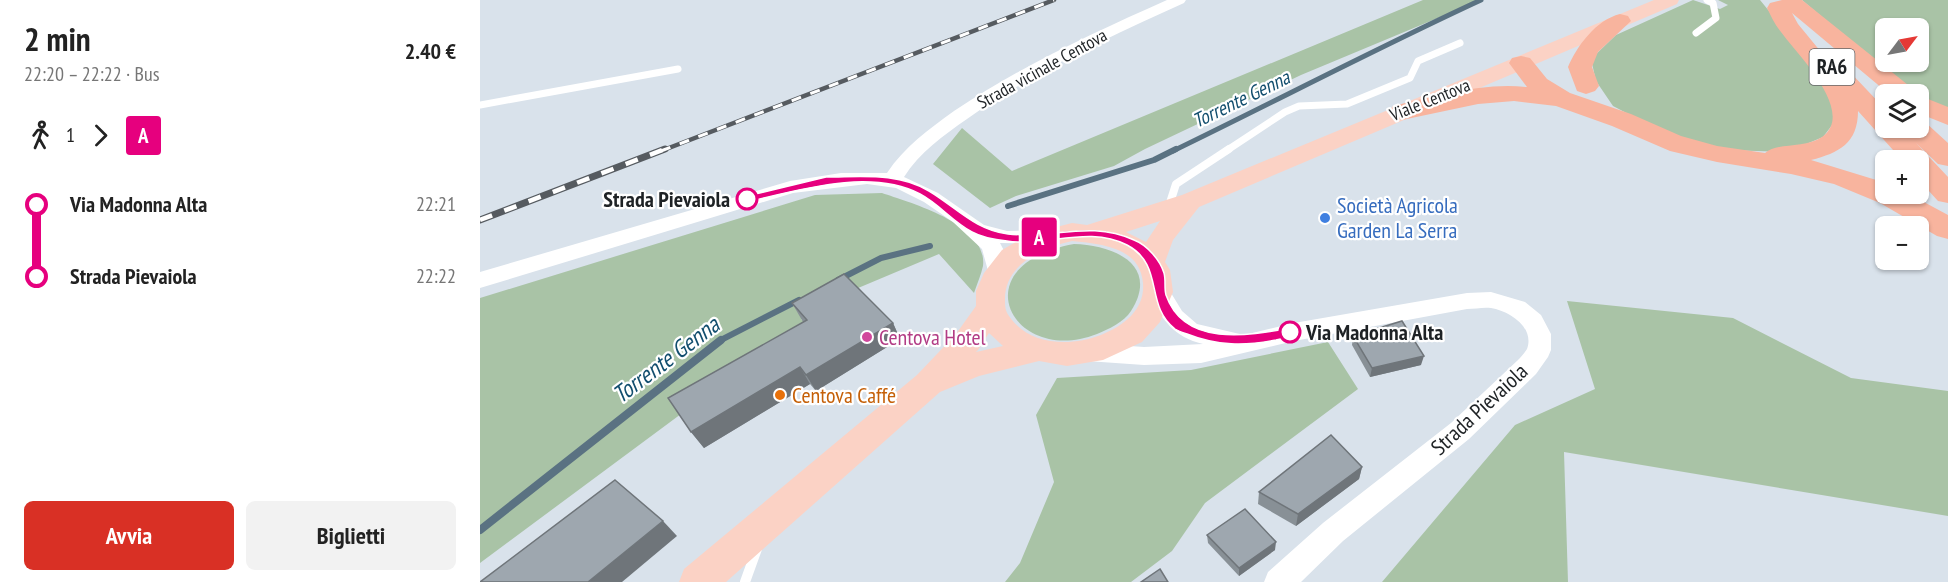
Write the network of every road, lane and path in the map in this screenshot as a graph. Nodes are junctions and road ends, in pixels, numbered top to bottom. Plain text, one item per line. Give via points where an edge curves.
1 (1179, 0) edge
2 (1670, 0) edge
3 (1707, 0) edge
4 (1780, 2) edge
5 (1620, 21) junction
6 (1695, 33) dead end
7 (1460, 43) dead end
8 (1521, 63) junction
9 (678, 69) dead end
10 (1889, 84) edge
11 (1586, 86) junction
12 (1875, 88) edge
13 (1562, 99) junction
14 (480, 105) edge
15 (1929, 108) edge
16 (1402, 112) junction
17 (1875, 114) edge
18 (1948, 117) edge
19 (1618, 118) junction
20 (1896, 138) edge
21 (1927, 138) edge
22 (1908, 150) edge
23 (1743, 158) junction
24 (1948, 158) edge
25 (1929, 173) edge
26 (892, 180) junction
27 (1948, 194) edge
28 (1180, 205) junction
29 (1948, 229) edge
30 (976, 230) junction
31 (1093, 232) junction
32 (1051, 237) junction
33 (1152, 260) junction
34 (998, 273) junction
35 (480, 280) edge
36 (1160, 294) junction
37 (990, 308) junction
38 (1249, 341) junction
39 (1037, 350) junction
40 (1087, 352) junction
41 (928, 384) junction
42 (765, 524) junction
43 (698, 582) edge
44 (745, 582) edge
45 (1279, 582) edge

1 - 26 street, Strada vicinale Centova via 1005,85 935,135 901,165
2 - 5 main road, Viale Centova
3 - 6 lane via 1713,3 1716,18
4 - 10 highway via 1820,21
4 - 12 highway, RA6
4 - 17 highway, RA6
4 - 23 highway via 1787,26 1840,94 1847,118 1844,131 1832,143 1813,151
5 - 8 main road, Viale Centova
5 - 11 highway via 1588,49 1580,67
7 - 28 lane via 1418,61 1410,78 1347,104 1299,106 1285,112 1176,184
8 - 11 highway via 1546,68
8 - 13 highway via 1534,83
8 - 16 main road, Viale Centova
9 - 14 lane
11 - 19 highway
13 - 16 highway via 1514,93 1478,96
13 - 19 highway
15 - 18 highway
16 - 28 main road, Viale Centova
19 - 23 highway via 1680,146
20 - 22 highway, RA6
21 - 24 highway
23 - 29 highway via 1827,173 1861,184 1893,197
25 - 27 highway, RA6
26 - 30 street via 924,192
26 - 35 street via 826,180 790,187
28 - 31 main road, Viale Centova
28 - 33 main road, Viale Centova
30 - 32 street via 1006,238
30 - 34 street via 990,246 998,262
31 - 32 main road
31 - 33 main road via 1134,244
32 - 34 main road via 1011,257
33 - 36 main road via 1159,274
34 - 37 main road via 991,289
36 - 38 street via 1179,326 1209,338
36 - 40 main road via 1137,330 1106,347
37 - 39 main road via 1010,338
37 - 41 main road via 967,342
38 - 40 street via 1201,354
38 - 45 street, Strada Pievaiola via 1395,312 1491,300 1517,308 1533,321 1539,334 1539,351 1527,367 1460,431 1333,531
39 - 40 main road
39 - 41 main road via 972,365
41 - 42 main road
42 - 43 main road
42 - 44 lane

